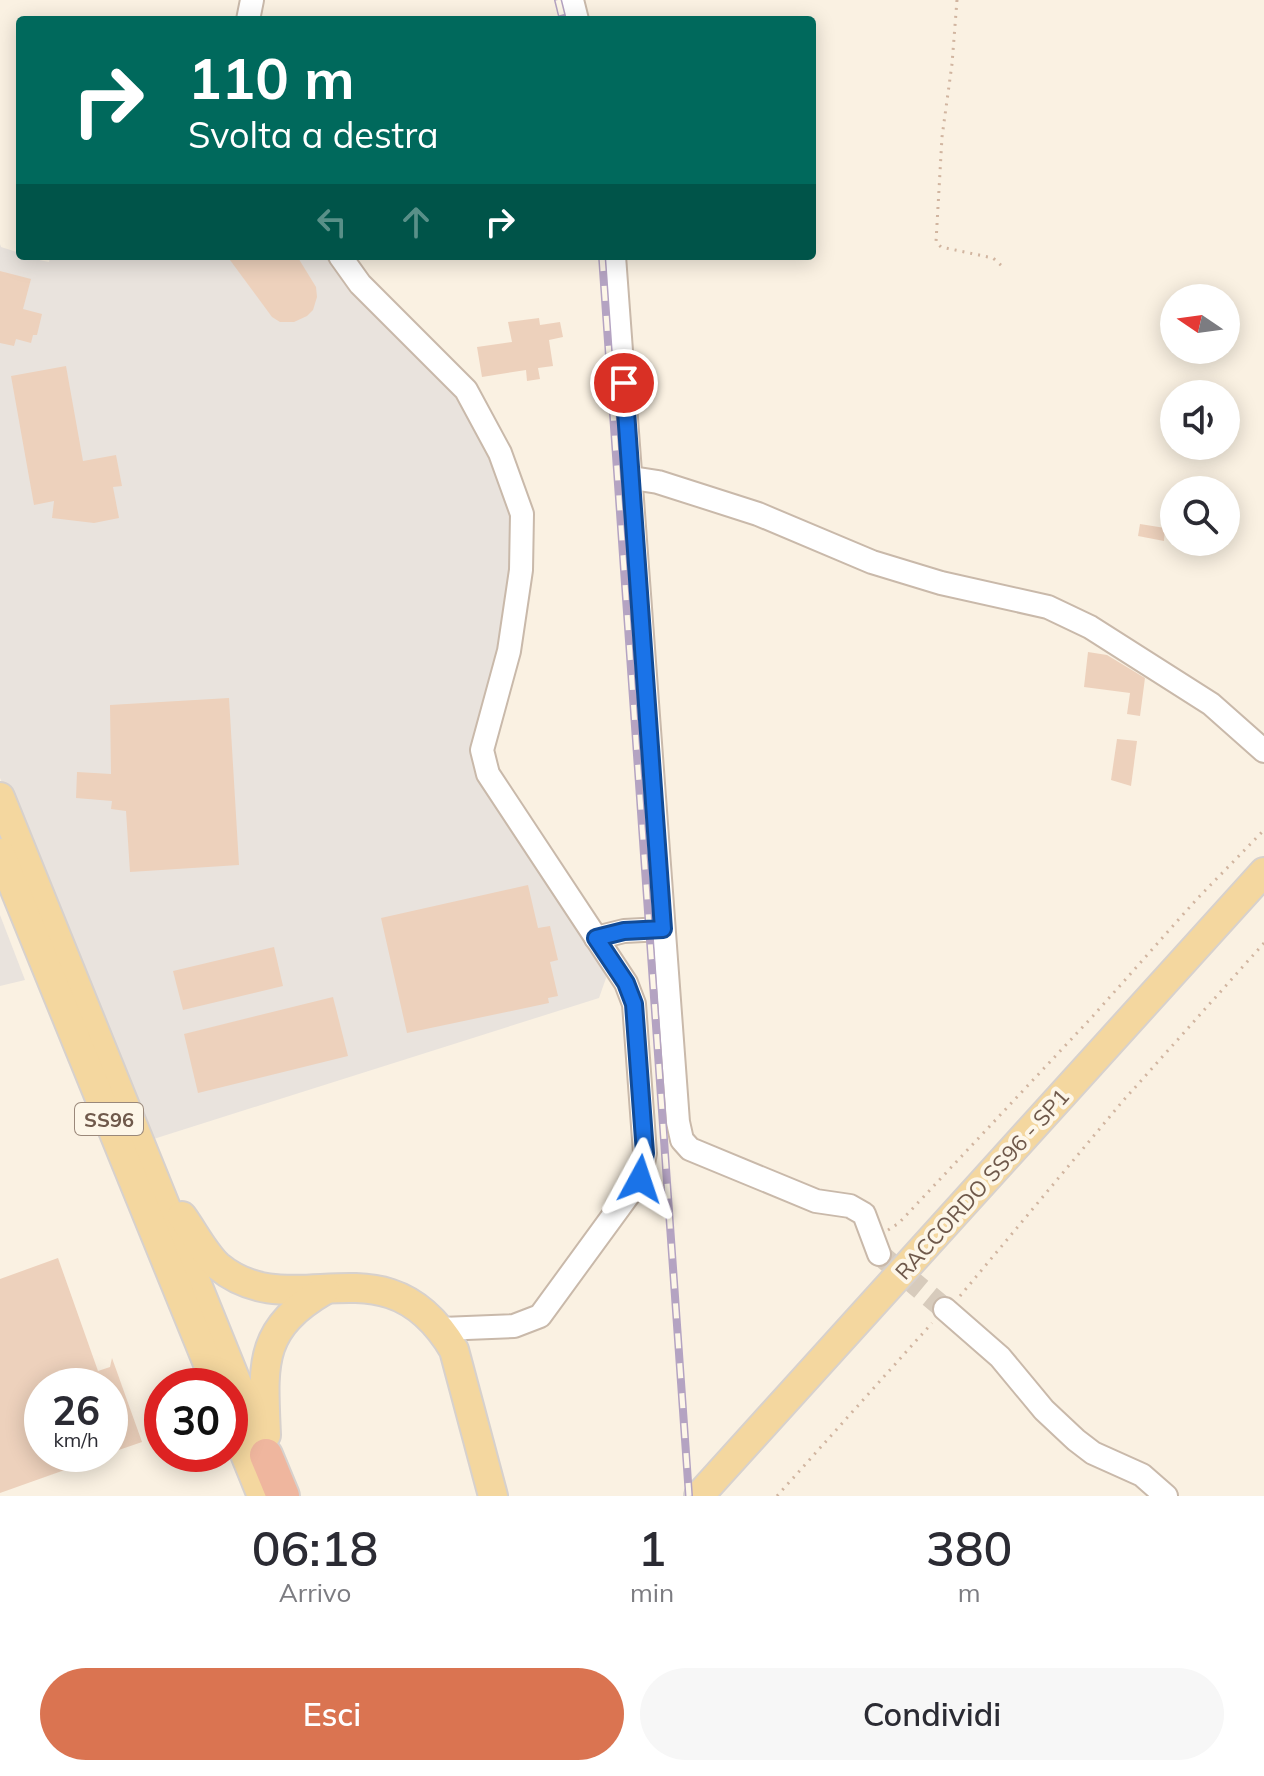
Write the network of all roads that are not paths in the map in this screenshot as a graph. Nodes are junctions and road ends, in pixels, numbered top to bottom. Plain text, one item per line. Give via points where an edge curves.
1 (343, 260) edge
2 (614, 260) edge
3 (632, 478) junction
4 (1264, 751) edge
5 (0, 797) edge
6 (0, 853) edge
7 (1264, 872) edge
8 (1264, 898) edge
9 (663, 929) junction
10 (596, 938) junction
11 (156, 1180) junction
12 (876, 1246) tunnel mouth
13 (330, 1288) junction
14 (945, 1309) tunnel mouth
15 (442, 1329) junction
16 (210, 1368) edge
17 (266, 1455) junction
18 (248, 1461) edge
19 (708, 1494) edge
20 (262, 1496) edge
21 (283, 1496) edge
22 (493, 1496) edge
23 (1166, 1496) edge

1 - 10 street via 360,284 466,390 500,453 522,514 521,570 509,651 482,750 488,774
2 - 3 street
3 - 4 street via 758,514 872,562 1048,607 1090,627 1211,704
3 - 9 street
5 - 11 main road, SS96
6 - 16 main road, SS96
7 - 19 main road, RACCORDO SS96 - SP1
8 - 19 main road, RACCORDO SS96 - SP1
9 - 10 street
9 - 12 street via 682,1140 690,1149 816,1201 850,1206 864,1214
10 - 15 street via 634,1004 645,1153 640,1179 540,1316 514,1326
11 - 13 main road via 218,1265 264,1287
11 - 17 main road, SS96
13 - 15 main road via 397,1294
13 - 17 main road via 301,1304 280,1325 268,1349
14 - 23 street via 1000,1357 1076,1440 1142,1475
15 - 22 main road via 466,1385
17 - 21 highway
18 - 20 main road

